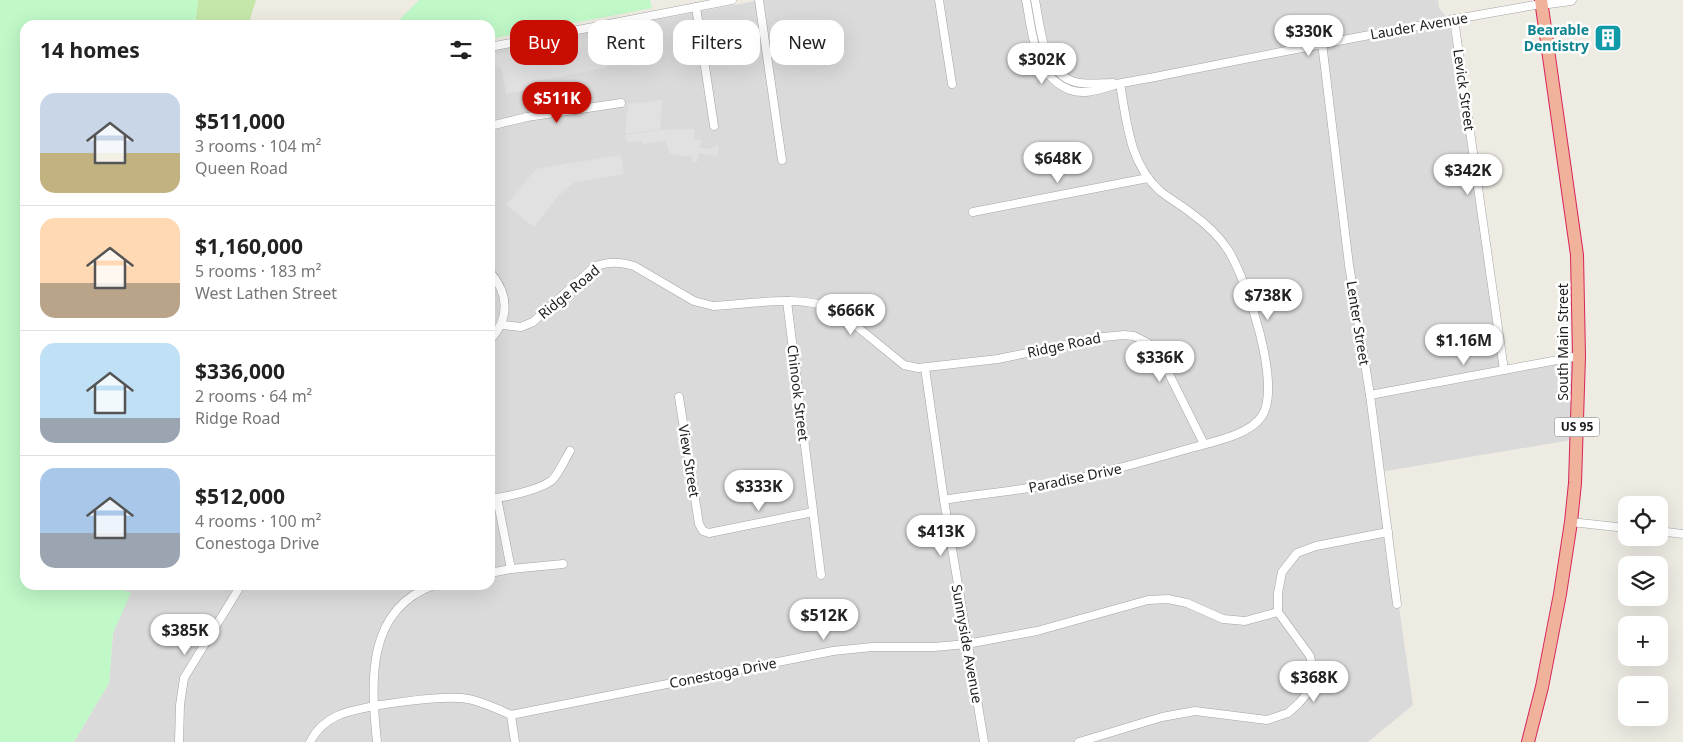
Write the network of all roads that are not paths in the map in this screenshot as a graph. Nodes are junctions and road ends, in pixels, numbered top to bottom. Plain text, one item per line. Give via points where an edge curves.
1 (732, 0) edge
2 (758, 0) edge
3 (939, 0) edge
4 (1026, 0) edge
5 (1035, 0) edge
6 (1572, 0) edge
7 (1541, 2) edge
8 (696, 7) junction
9 (1454, 19) junction
10 (1322, 43) junction
11 (495, 46) edge
12 (952, 84) dead end
13 (1120, 84) junction
14 (622, 103) dead end
15 (495, 125) edge
16 (714, 126) dead end
17 (782, 160) dead end
18 (1148, 178) junction
19 (973, 212) dead end
20 (495, 277) edge
21 (787, 301) junction
22 (502, 325) junction
23 (495, 334) edge
24 (1579, 356) junction
25 (924, 368) junction
26 (1504, 370) junction
27 (1370, 396) junction
28 (679, 397) dead end
29 (1204, 444) junction
30 (570, 451) dead end
31 (495, 498) edge
32 (944, 500) junction
33 (495, 506) edge
34 (813, 512) junction
35 (1571, 522) junction
36 (1618, 527) edge
37 (1388, 532) junction
38 (1668, 532) edge
39 (1683, 534) edge
40 (562, 564) dead end
41 (511, 569) junction
42 (495, 572) edge
43 (821, 575) dead end
44 (238, 590) edge
45 (424, 590) edge
46 (1397, 604) dead end
47 (1278, 612) junction
48 (967, 644) junction
49 (374, 707) junction
50 (511, 715) junction
51 (179, 742) edge
52 (310, 742) edge
53 (377, 742) edge
54 (516, 742) edge
55 (984, 742) edge
56 (1079, 742) edge
57 (1528, 742) edge

1 - 8 street
2 - 17 street
3 - 12 street
4 - 13 street, Lauder Avenue via 1041,64 1048,75 1057,83 1084,92
5 - 13 street, Lauder Avenue via 1048,60 1060,75 1076,83
6 - 7 street
7 - 9 street, Lauder Avenue
7 - 24 highway, South Main Street / US 95 via 1577,255
8 - 11 street
8 - 16 street
9 - 10 street, Lauder Avenue
9 - 26 street, Levick Street
10 - 13 street, Lauder Avenue
10 - 27 street, Lenter Street via 1349,265
13 - 18 street via 1128,134
14 - 15 street
18 - 19 street
18 - 29 street via 1160,191 1192,213 1228,250 1245,284 1260,333 1267,376 1265,410 1249,429
20 - 22 street via 504,297
21 - 22 street, Ridge Road via 705,305 634,266 612,262 594,267 528,325 514,328
21 - 25 street, Ridge Road via 816,302 828,306 904,365
21 - 34 street, Chinook Street
22 - 23 street
24 - 26 street
24 - 35 highway, South Main Street / US 95
25 - 29 street, Ridge Road via 998,359 1108,336 1134,336 1148,343 1160,356
25 - 32 street, Sunnyside Avenue
26 - 27 street
27 - 37 street, Lenter Street
28 - 34 street, View Street via 699,524 703,531 710,533
29 - 32 street, Paradise Drive via 1120,469 1044,486
30 - 31 street via 552,481 531,490
32 - 48 street, Sunnyside Avenue
33 - 41 street
34 - 43 street, Chinook Street
35 - 36 street
35 - 57 highway, South Main Street / US 95 via 1558,604
37 - 46 street, Lenter Street
37 - 47 street via 1316,546 1297,553 1282,572
38 - 39 street
40 - 41 street
41 - 42 street
44 - 51 street via 184,678
45 - 49 street via 410,597 396,611 378,642
47 - 48 street, Conestoga Drive via 1245,621 1223,619 1187,603 1148,600 1037,631
47 - 56 street via 1310,656 1313,671 1310,690 1288,714 1267,720 1195,711 1162,717
48 - 50 street, Conestoga Drive via 833,651
48 - 55 street, Sunnyside Avenue
49 - 50 street via 447,697 468,699
49 - 52 street via 337,716 320,727
49 - 53 street
50 - 54 street

